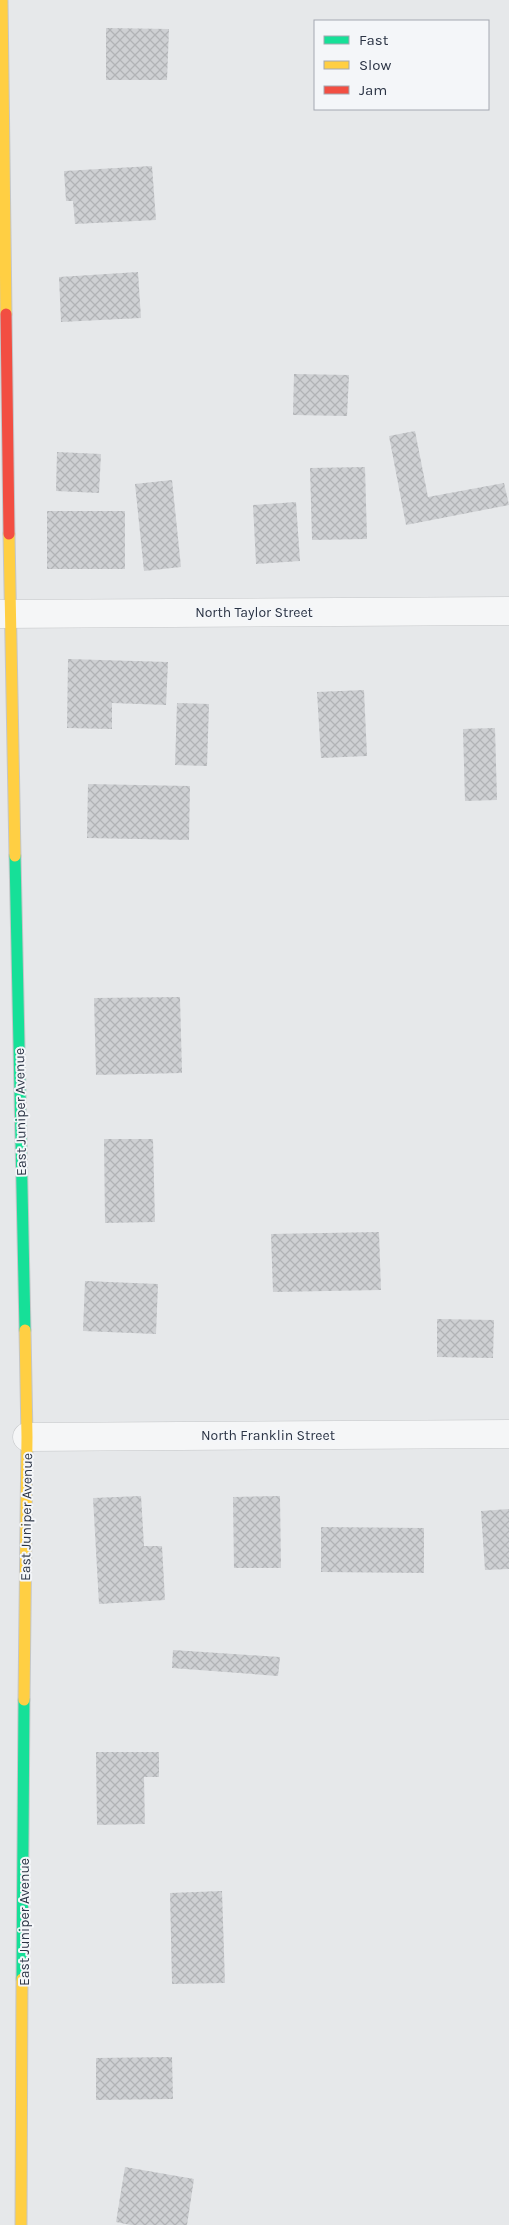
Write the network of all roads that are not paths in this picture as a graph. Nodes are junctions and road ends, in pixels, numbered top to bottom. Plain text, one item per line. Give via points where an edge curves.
1 (2, 0) edge
2 (509, 611) edge
3 (5, 614) edge
4 (509, 1434) edge
5 (27, 1437) junction
6 (21, 2225) edge

1 - 3 street, East Juniper Avenue
2 - 3 street, North Taylor Street
3 - 5 street, East Juniper Avenue
4 - 5 street, North Franklin Street
5 - 6 street, East Juniper Avenue

